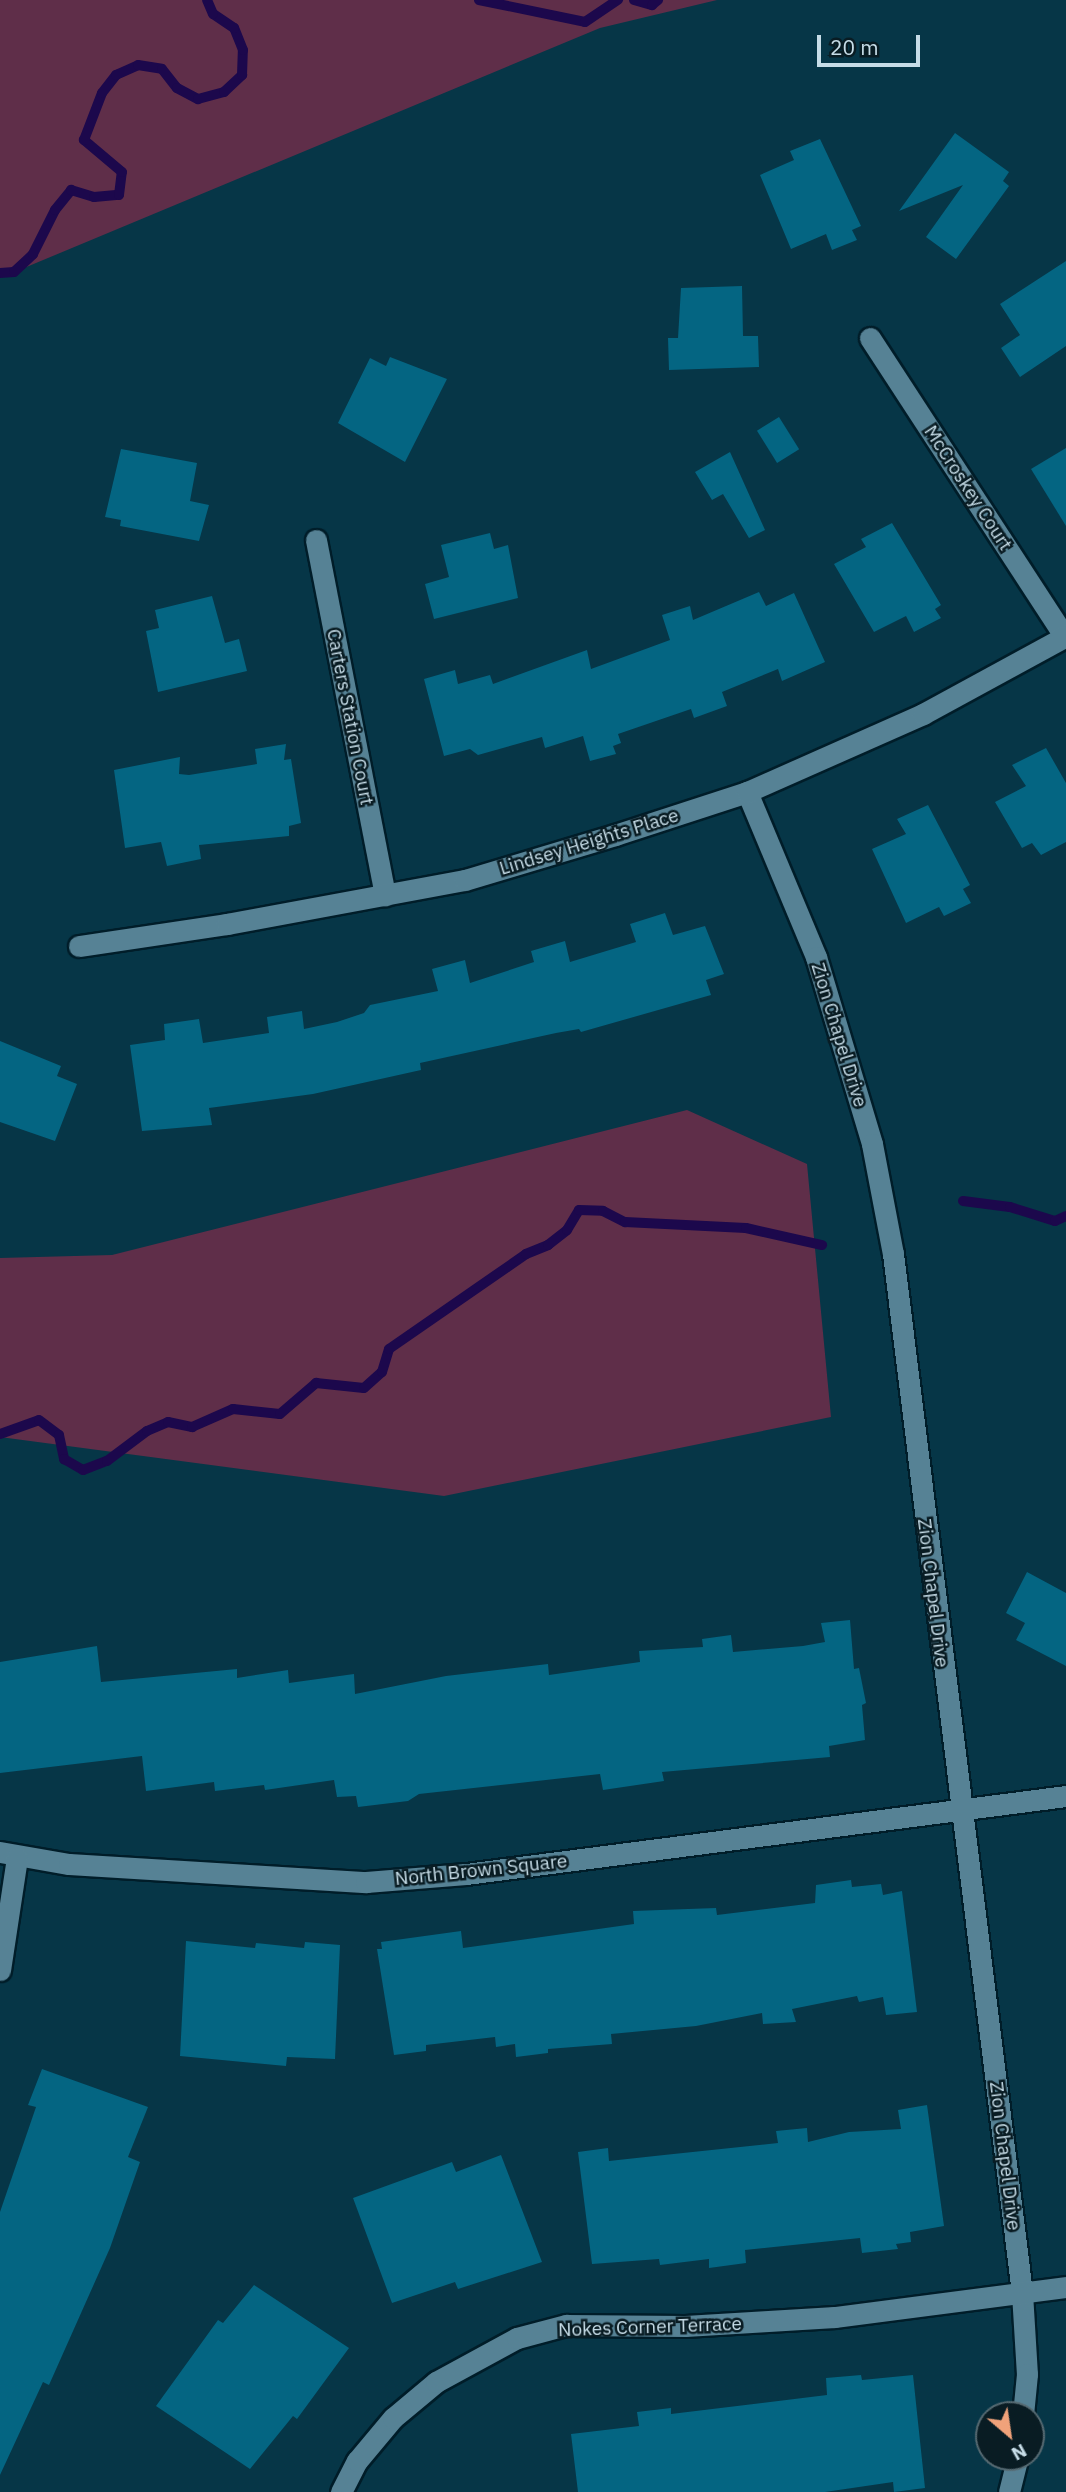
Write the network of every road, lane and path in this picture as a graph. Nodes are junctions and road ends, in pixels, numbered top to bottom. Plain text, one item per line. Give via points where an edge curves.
1 (870, 338) dead end
2 (316, 540) dead end
3 (1066, 637) edge
4 (747, 792) junction
5 (385, 895) junction
6 (79, 946) dead end
7 (1066, 1796) edge
8 (961, 1809) junction
9 (9, 1855) edge
10 (0, 1970) edge
11 (1066, 2287) edge
12 (1022, 2293) junction
13 (1024, 2401) edge
14 (1014, 2471) edge
15 (341, 2492) edge
16 (1009, 2492) edge

1 - 3 street, McCroskey Court
2 - 5 street, Carters Station Court
3 - 4 street, Lindsey Heights Place via 923,714
4 - 5 street, Lindsey Heights Place via 464,880
4 - 8 street, Zion Chapel Drive via 816,957 872,1144 893,1254
5 - 6 street, Lindsey Heights Place
7 - 8 street, North Brown Square
8 - 9 street, North Brown Square via 466,1874 366,1882
8 - 12 street, Zion Chapel Drive
9 - 10 street
11 - 12 street, Nokes Corner Terrace
12 - 13 street, Zion Chapel Drive
12 - 15 street, Nokes Corner Terrace via 754,2323 566,2325 517,2338 436,2382 394,2418 357,2461
14 - 16 street

